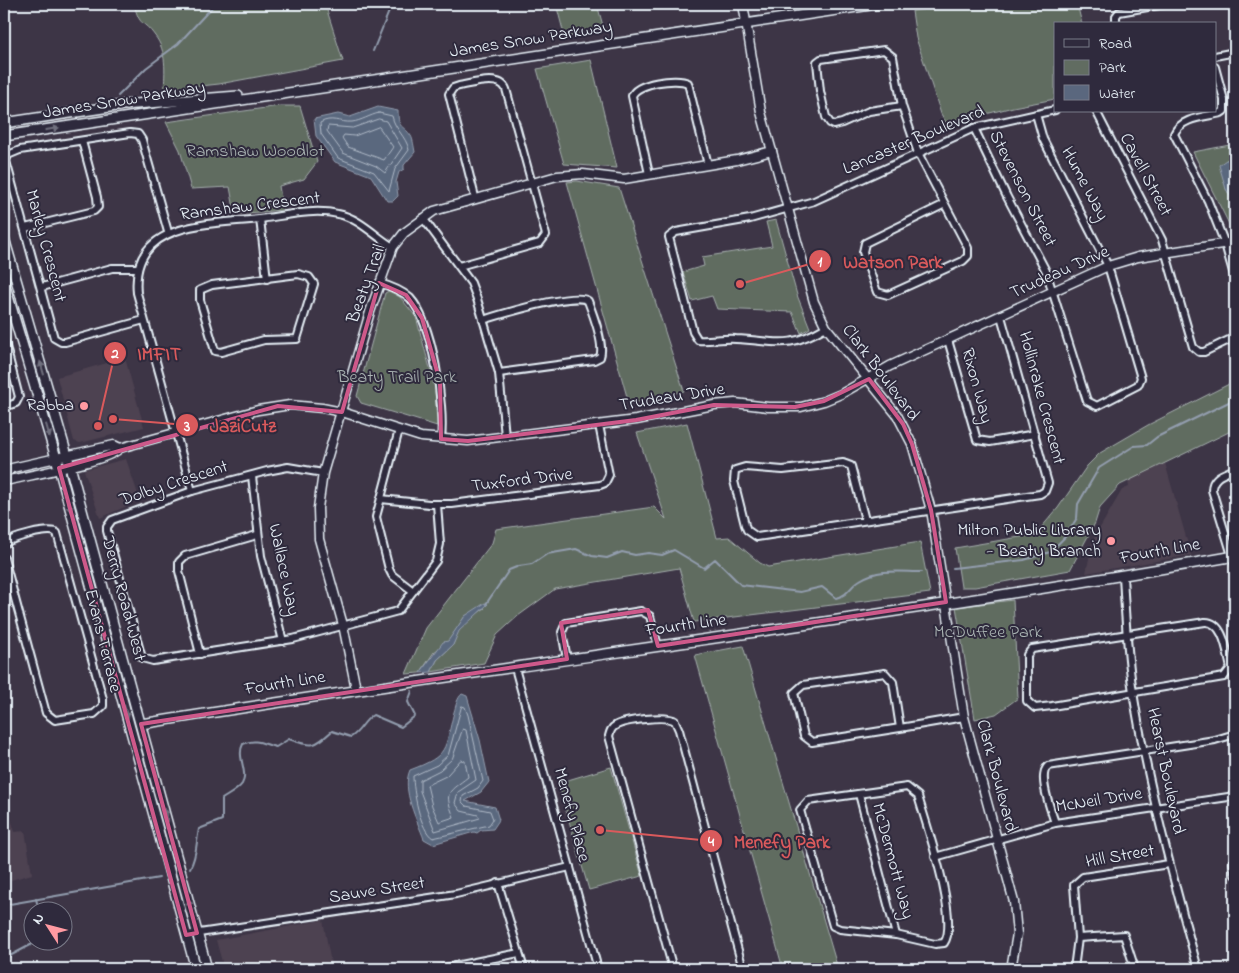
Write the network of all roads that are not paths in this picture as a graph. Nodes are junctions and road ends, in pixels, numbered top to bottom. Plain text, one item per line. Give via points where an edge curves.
1 (743, 4) edge
2 (876, 4) edge
3 (1165, 4) edge
4 (1116, 22) edge
5 (746, 23) junction
6 (1235, 52) edge
7 (1216, 56) edge
8 (1216, 71) edge
9 (250, 99) junction
10 (902, 106) junction
11 (1054, 110) edge
12 (1096, 112) edge
13 (1036, 114) junction
14 (4, 123) edge
15 (974, 128) junction
16 (4, 136) edge
17 (82, 141) junction
18 (772, 151) junction
19 (918, 153) junction
20 (708, 165) junction
21 (649, 174) junction
22 (532, 183) junction
23 (475, 198) junction
24 (945, 204) junction
25 (788, 209) junction
26 (423, 218) junction
27 (260, 219) junction
28 (25, 228) junction
29 (168, 232) junction
30 (4, 238) edge
31 (1235, 242) edge
32 (1225, 244) junction
33 (393, 247) junction
34 (1167, 253) junction
35 (460, 266) junction
36 (1108, 266) junction
37 (138, 268) junction
38 (267, 279) junction
39 (1235, 279) edge
40 (4, 283) edge
41 (379, 283) junction
42 (42, 287) junction
43 (1053, 292) junction
44 (1001, 316) junction
45 (144, 320) junction
46 (483, 320) junction
47 (826, 327) junction
48 (1235, 337) edge
49 (4, 339) edge
50 (948, 340) junction
51 (499, 373) junction
52 (869, 379) junction
53 (4, 407) edge
54 (342, 412) junction
55 (599, 425) junction
56 (399, 430) junction
57 (176, 433) junction
58 (1034, 434) junction
59 (504, 436) junction
60 (441, 440) junction
61 (120, 448) junction
62 (67, 456) junction
63 (56, 458) junction
64 (70, 466) junction
65 (59, 468) junction
66 (1235, 469) edge
67 (323, 473) junction
68 (4, 476) edge
69 (252, 476) junction
70 (192, 491) junction
71 (381, 499) junction
72 (437, 504) junction
73 (931, 510) junction
74 (865, 520) junction
75 (257, 534) junction
76 (4, 544) edge
77 (4, 558) edge
78 (1234, 559) edge
79 (1123, 575) junction
80 (7, 583) edge
81 (413, 591) junction
82 (946, 602) junction
83 (343, 624) junction
84 (1127, 635) junction
85 (283, 641) junction
86 (658, 646) junction
87 (200, 654) junction
88 (567, 659) junction
89 (515, 668) junction
90 (356, 689) junction
91 (1133, 692) junction
92 (964, 717) junction
93 (141, 724) junction
94 (900, 728) junction
95 (1235, 734) edge
96 (1144, 751) junction
97 (859, 794) junction
98 (1235, 796) edge
99 (1155, 807) junction
100 (1055, 823) junction
101 (997, 838) junction
102 (935, 857) junction
103 (1235, 857) edge
104 (1169, 864) junction
105 (570, 867) junction
106 (1235, 875) edge
107 (498, 883) junction
108 (197, 933) junction
109 (186, 935) junction
110 (896, 935) junction
111 (1078, 938) junction
112 (519, 953) junction
113 (196, 969) edge
114 (207, 969) edge
115 (440, 969) edge
116 (524, 969) edge
117 (598, 969) edge
118 (673, 969) edge
119 (743, 969) edge
120 (1011, 969) edge
121 (1074, 969) edge
122 (1135, 969) edge
123 (1198, 969) edge

1 - 5 street, Clark Boulevard
2 - 5 main road, James Snow Parkway
3 - 4 street via 1119,12
5 - 9 main road, James Snow Parkway
5 - 18 street, Clark Boulevard via 759,103
6 - 7 street
8 - 32 street via 1226,106 1224,111 1189,121 1176,128 1174,134 1208,201
9 - 14 main road, James Snow Parkway via 208,97 123,105
16 -> 9 main road, James Snow Parkway
10 - 10 street via 893,57 887,51 817,62 820,91 830,123 834,125 869,111
10 - 19 street
11 - 13 street, Lancaster Boulevard
12 - 34 street, Cavell Street
13 - 15 street, Lancaster Boulevard
13 - 36 street, Hume Way via 1044,139
15 - 19 street, Lancaster Boulevard
15 - 43 street, Stevenson Street via 1046,271
17 - 28 street via 98,207 94,211
17 - 28 street, Marley Crescent via 13,151 8,155 6,162
17 - 29 street, Marley Crescent via 130,133 141,137
18 - 20 street, Beaty Trail
18 - 25 street, Clark Boulevard
19 - 24 street
19 - 25 street, Lancaster Boulevard via 814,201
20 - 21 street, Beaty Trail
20 - 21 street via 688,83 680,80 665,82 641,86 632,96
21 - 22 street, Beaty Trail via 624,179 568,174
22 - 23 street, Beaty Trail
22 - 23 street via 504,84 498,80 459,86 450,90 449,99
22 - 35 street via 546,235 543,242
23 - 26 street, Beaty Trail via 445,206
24 - 24 street via 865,243 863,252 877,292 888,295 966,258 968,248
25 - 47 street, Clark Boulevard via 811,294
25 - 47 street, Lancaster Boulevard via 676,232 669,237 693,332 698,340 734,338 785,343 803,339
26 - 33 street, Beaty Trail
26 - 35 street
27 - 29 street, Ramshaw Crescent
27 - 33 street, Ramshaw Crescent via 336,213 356,221
27 - 38 street
28 - 42 street, Marley Crescent
29 - 37 street, Ramshaw Crescent via 150,246
62 -> 30 main road, Derry Road West
31 - 32 street, Trudeau Drive
32 - 34 street, Trudeau Drive
32 - 39 street
33 - 41 street, Beaty Trail
34 - 36 street, Trudeau Drive
34 - 48 street, Cavell Street via 1193,347 1204,352
35 - 46 street via 471,284
36 - 43 street, Trudeau Drive
36 - 43 street, Hume Way via 1141,378 1138,385 1097,406 1087,401
37 - 42 street via 112,268
37 - 45 street, Ramshaw Crescent via 137,293
38 - 38 street via 298,274 307,275 314,281 300,336 294,340 264,340 215,351 200,290 212,285
40 -> 63 main road, Derry Road West
41 - 54 street, Beaty Trail
41 - 60 street via 406,294 422,318 440,382
42 - 45 street, Marley Crescent via 52,334 57,341
43 - 44 street, Trudeau Drive
44 - 50 street, Trudeau Drive
44 - 58 street, Hollinrake Crescent
45 - 57 street, Ramshaw Crescent
46 - 51 street
46 - 51 street via 580,298 588,302 592,314 602,348 600,356 594,360
47 - 52 street, Clark Boulevard
49 - 53 street via 19,397 16,403
50 - 52 street, Trudeau Drive
50 - 58 street, Rixon Way via 977,440 990,442
51 - 59 street
52 - 55 street, Trudeau Drive via 824,401 801,407 735,403
52 - 73 street, Clark Boulevard via 908,433
54 - 56 street, Trudeau Drive
54 - 57 street, Trudeau Drive via 301,405 278,406
54 - 67 street, Beaty Trail
55 - 59 street, Trudeau Drive
55 - 72 street, Tuxford Drive via 609,475 600,486
56 - 60 street, Trudeau Drive
56 - 71 street
57 - 61 street, Trudeau Drive
57 - 70 street, Ramshaw Crescent
58 - 73 street, Hollinrake Crescent via 1048,483 1045,491
59 - 60 street, Trudeau Drive via 468,441
61 - 62 street, Trudeau Drive via 114,445
61 - 64 street, Trudeau Drive via 116,454
62 - 63 street, Trudeau Drive
62 - 64 main road, Derry Road West
63 - 65 main road, Derry Road West
63 - 68 street, Trudeau Drive via 12,468
64 - 65 street, Trudeau Drive
64 - 93 main road, Derry Road West
65 - 68 street, Trudeau Drive via 10,480
65 -> 109 main road, Derry Road West
66 - 78 street via 1217,477 1212,490
67 - 69 street, Dolby Crescent via 288,467
67 - 83 street, Beaty Trail via 318,508 319,539
69 - 70 street, Dolby Crescent
69 - 75 street, Wallace Way
70 - 87 street, Dolby Crescent via 112,520 107,531 142,658 153,661
71 - 72 street, Tuxford Drive
71 - 81 street via 376,522 389,569
72 - 81 street, Dolby Crescent via 439,553
73 - 74 street
73 - 82 street, Clark Boulevard
74 - 74 street via 851,466 843,463 783,470 744,467 735,470 734,481 745,525 757,537
75 - 85 street, Wallace Way
75 - 87 street via 185,556 179,562
76 - 80 street, Evans Terrace via 48,530 57,533 103,699 103,706 98,712 55,720 46,713
77 - 80 street, Evans Terrace
78 - 79 main road, Fourth Line
79 - 82 main road, Fourth Line
79 - 84 street, Hearst Boulevard
81 - 83 street, Dolby Crescent via 398,611
82 - 86 main road, Fourth Line
82 - 92 street, Clark Boulevard
83 - 85 street, Dolby Crescent
83 - 90 street, Beaty Trail
84 - 91 street, Hearst Boulevard
84 - 91 street via 1210,622 1219,627 1231,668 1224,677 1216,680
84 - 91 street via 1030,650 1027,655 1026,696 1027,702 1035,708
85 - 87 street, Dolby Crescent
86 - 88 main road, Fourth Line
86 - 88 street via 650,616 641,611 566,623 562,632
88 - 89 main road, Fourth Line
89 - 90 main road, Fourth Line
89 - 105 street, Menefy Place
90 - 93 main road, Fourth Line
91 - 96 street, Hearst Boulevard
92 - 94 street
92 - 101 street, Clark Boulevard
108 -> 93 main road, Derry Road West
94 - 94 street via 893,682 885,673 803,685 794,693 804,736 812,742
95 - 96 street
96 - 99 street, Hearst Boulevard
96 - 100 street via 1048,766 1043,778
97 - 102 street via 907,787 914,791
97 - 110 street, McDermott Way
97 - 110 street via 808,801 800,810 802,820 833,926
98 - 99 street, McNeil Drive
99 - 100 street, McNeil Drive
99 - 104 street, Hearst Boulevard
100 - 101 street, McNeil Drive
101 - 102 street, McNeil Drive
101 - 120 street, Clark Boulevard via 1016,918
102 - 110 street via 946,899 949,936 944,943 935,944
103 - 106 street
104 - 111 street, Hill Street via 1083,877 1076,881
104 - 123 street, Hearst Boulevard
105 - 107 street, Sauve Street
105 - 117 street, Menefy Place
107 - 108 street, Sauve Street via 456,894
107 - 112 street
108 - 109 street, Sauve Street
108 - 114 main road, Derry Road West
109 - 113 main road, Derry Road West
111 - 121 street, Hill Street
111 - 122 street via 1124,935
112 - 115 street
112 - 116 street
118 - 119 street via 609,736 616,725 666,717 675,721 679,730

